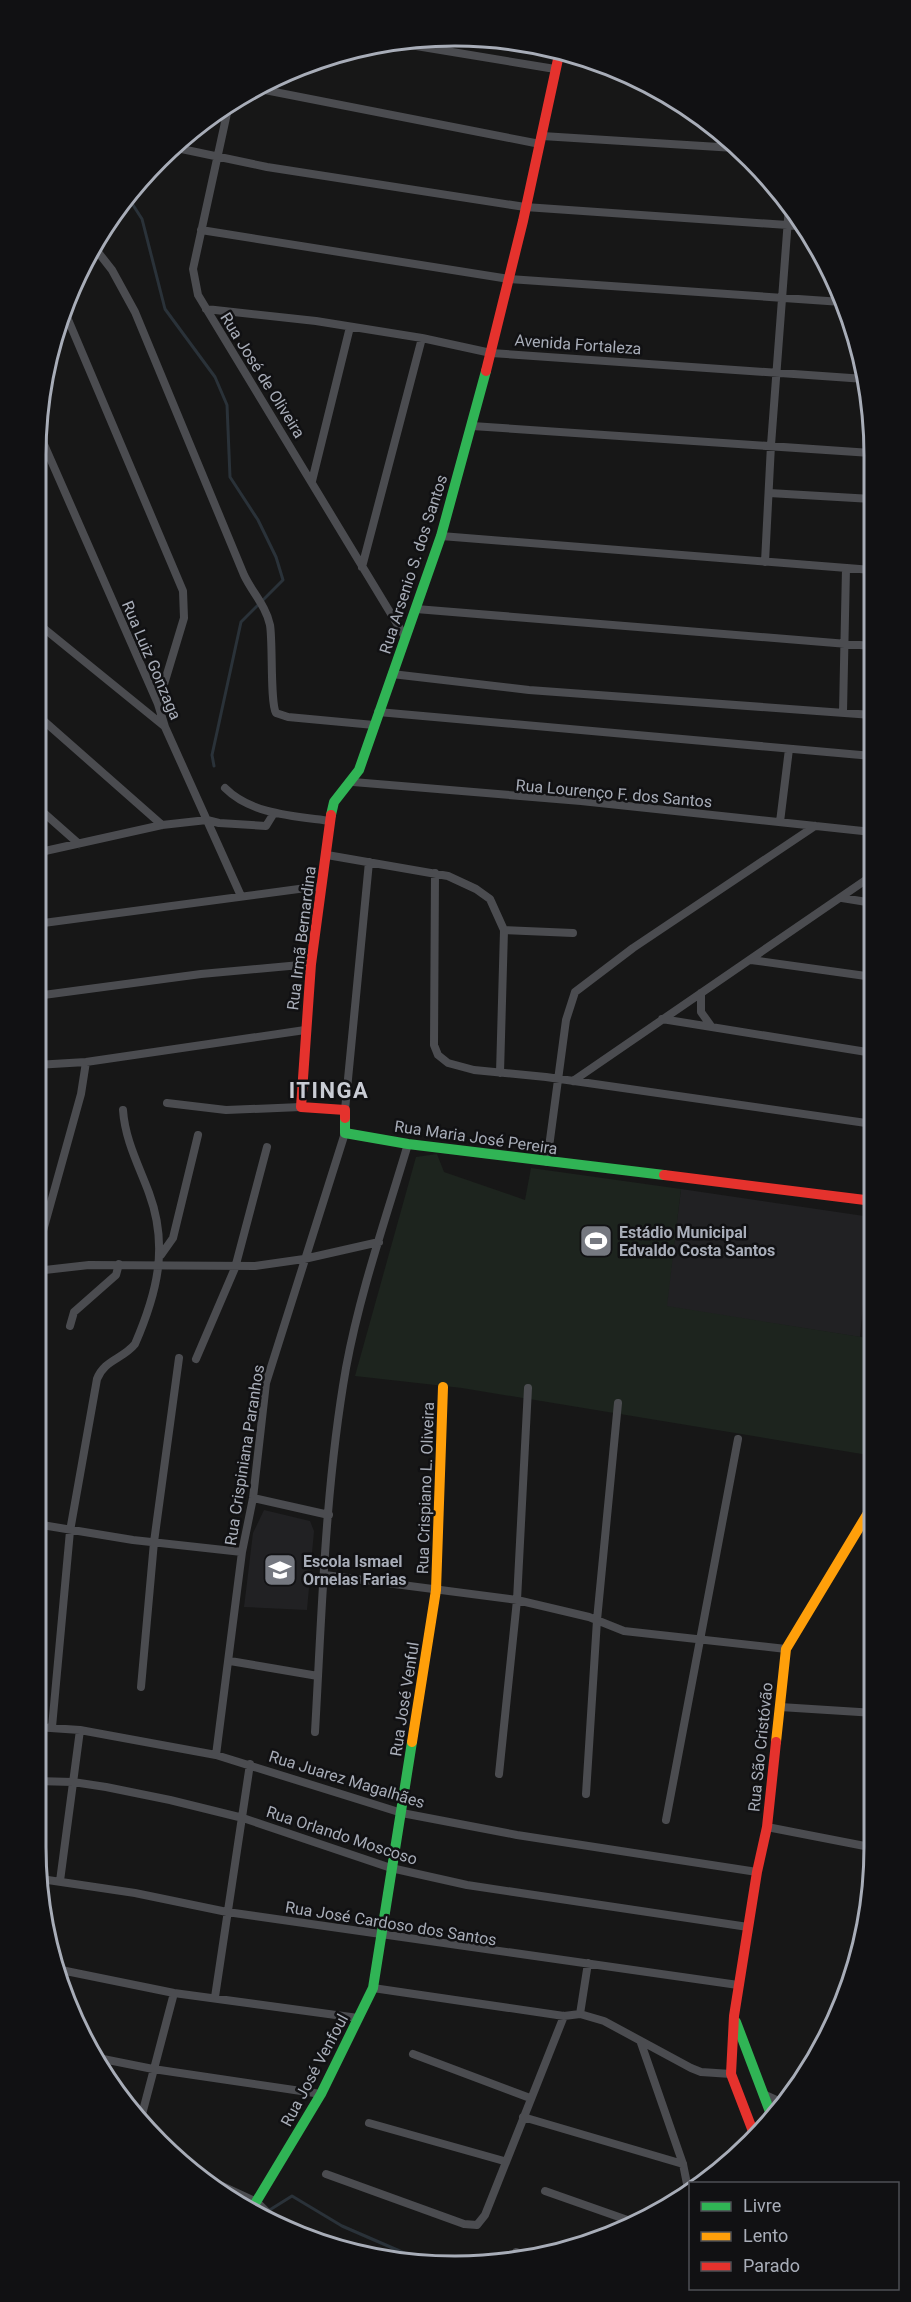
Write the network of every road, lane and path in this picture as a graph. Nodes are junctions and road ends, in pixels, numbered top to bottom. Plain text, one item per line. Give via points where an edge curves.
1 (425, 47) edge
2 (558, 59) edge
3 (555, 69) junction
4 (271, 91) edge
5 (226, 116) edge
6 (541, 140) junction
7 (724, 148) edge
8 (184, 150) edge
9 (217, 158) junction
10 (525, 207) junction
11 (788, 218) edge
12 (788, 225) junction
13 (794, 225) edge
14 (201, 230) junction
15 (99, 254) edge
16 (509, 279) junction
17 (783, 299) junction
18 (834, 302) edge
19 (206, 309) junction
20 (69, 322) edge
21 (350, 327) junction
22 (422, 338) junction
23 (491, 353) junction
24 (777, 374) junction
25 (858, 379) edge
26 (472, 426) junction
27 (771, 445) junction
28 (46, 450) edge
29 (864, 452) edge
30 (312, 481) junction
31 (769, 493) junction
32 (864, 499) edge
33 (441, 536) junction
34 (765, 562) junction
35 (362, 567) junction
36 (846, 568) junction
37 (864, 569) edge
38 (416, 609) junction
39 (46, 630) edge
40 (405, 637) junction
41 (845, 644) junction
42 (864, 645) edge
43 (392, 674) junction
44 (158, 704) junction
45 (378, 712) junction
46 (843, 712) junction
47 (864, 714) edge
48 (46, 723) edge
49 (374, 725) junction
50 (165, 727) junction
51 (789, 749) junction
52 (864, 755) edge
53 (354, 782) junction
54 (225, 788) dead end
55 (274, 813) junction
56 (46, 815) edge
57 (207, 820) junction
58 (331, 821) junction
59 (780, 822) junction
60 (162, 825) junction
61 (815, 826) junction
62 (864, 831) edge
63 (80, 844) junction
64 (46, 851) edge
65 (327, 855) junction
66 (369, 862) junction
67 (435, 873) junction
68 (864, 882) edge
69 (321, 886) junction
70 (241, 896) junction
71 (842, 898) junction
72 (864, 902) edge
73 (46, 923) edge
74 (504, 930) junction
75 (573, 933) dead end
76 (751, 960) junction
77 (312, 964) junction
78 (864, 976) edge
79 (701, 993) junction
80 (46, 995) edge
81 (662, 1019) junction
82 (711, 1026) junction
83 (305, 1030) junction
84 (864, 1052) edge
85 (86, 1062) junction
86 (46, 1064) edge
87 (501, 1073) junction
88 (558, 1079) junction
89 (573, 1081) junction
90 (166, 1103) dead end
91 (301, 1107) junction
92 (123, 1110) dead end
93 (345, 1110) junction
94 (864, 1123) edge
95 (345, 1133) junction
96 (198, 1135) dead end
97 (408, 1144) junction
98 (267, 1147) dead end
99 (547, 1162) junction
100 (864, 1200) edge
101 (46, 1220) edge
102 (379, 1242) junction
103 (161, 1259) junction
104 (304, 1259) junction
105 (119, 1264) junction
106 (235, 1268) junction
107 (46, 1270) edge
108 (69, 1326) dead end
109 (179, 1358) dead end
110 (196, 1359) dead end
111 (443, 1387) dead end
112 (528, 1388) dead end
113 (618, 1403) dead end
114 (738, 1439) dead end
115 (253, 1498) junction
116 (329, 1515) junction
117 (864, 1520) edge
118 (46, 1526) edge
119 (70, 1531) junction
120 (154, 1542) junction
121 (243, 1552) junction
122 (325, 1575) junction
123 (436, 1590) junction
124 (517, 1599) junction
125 (597, 1620) junction
126 (699, 1639) junction
127 (786, 1649) junction
128 (230, 1661) junction
129 (318, 1676) junction
130 (141, 1687) dead end
131 (780, 1707) junction
132 (864, 1712) edge
133 (46, 1727) edge
134 (52, 1727) junction
135 (80, 1730) junction
136 (315, 1732) dead end
137 (216, 1755) junction
138 (250, 1764) junction
139 (500, 1774) dead end
140 (46, 1781) edge
141 (73, 1782) junction
142 (586, 1794) dead end
143 (402, 1813) junction
144 (243, 1818) junction
145 (666, 1820) dead end
146 (767, 1827) junction
147 (864, 1846) edge
148 (391, 1868) junction
149 (757, 1872) junction
150 (48, 1880) edge
151 (60, 1881) junction
152 (227, 1912) junction
153 (748, 1927) junction
154 (383, 1934) junction
155 (588, 1963) junction
156 (66, 1971) edge
157 (738, 1985) junction
158 (373, 1988) junction
159 (174, 1993) junction
160 (215, 1997) junction
161 (580, 2014) junction
162 (564, 2016) junction
163 (734, 2016) junction
164 (358, 2018) junction
165 (640, 2043) junction
166 (413, 2054) dead end
167 (106, 2060) edge
168 (753, 2067) junction
169 (153, 2069) junction
170 (731, 2074) junction
171 (321, 2094) junction
172 (763, 2094) junction
173 (530, 2098) junction
174 (776, 2100) edge
175 (769, 2109) edge
176 (143, 2110) edge
177 (523, 2117) junction
178 (369, 2124) dead end
179 (753, 2127) edge
180 (504, 2161) junction
181 (683, 2164) junction
182 (326, 2174) dead end
183 (688, 2184) edge
184 (545, 2191) dead end
185 (255, 2203) edge
186 (624, 2219) edge

1 - 3 street
2 - 3 main road, Avenida Fortaleza
3 - 6 main road, Avenida Fortaleza
4 - 6 street
5 - 9 street, Rua José de Oliveira
6 - 7 street
6 - 10 main road, Avenida Fortaleza
8 - 9 street
9 - 10 street
9 - 14 street, Rua José de Oliveira
10 - 12 street
10 - 16 main road, Avenida Fortaleza
11 - 12 street
12 - 13 street
12 - 17 street
14 - 16 street
14 - 19 street, Rua José de Oliveira via 193,277
15 - 49 street via 135,312 244,575 268,618 276,713
16 - 17 street
16 - 23 main road, Avenida Fortaleza
17 - 18 street
17 - 24 street
19 - 21 street
19 - 30 street, Rua José de Oliveira
20 - 44 street via 183,591 184,618
21 - 22 street
21 - 30 street
22 - 23 street
22 - 35 street
23 - 24 street, Avenida Fortaleza
23 - 26 main road, Rua Arsenio S. dos Santos
24 - 25 street, Avenida Fortaleza
24 - 27 street
26 - 27 street
26 - 33 main road, Rua Arsenio S. dos Santos
27 - 29 street
27 - 31 street
28 - 44 street, Rua Luiz Gonzaga
30 - 35 street, Rua José de Oliveira
31 - 32 street
31 - 34 street
33 - 34 street
33 - 38 main road, Rua Arsenio S. dos Santos
34 - 36 street
35 - 40 street, Rua José de Oliveira
36 - 37 street
36 - 41 street
38 - 40 main road, Rua Arsenio S. dos Santos
38 - 41 street
39 - 50 street
40 - 43 main road, Rua Arsenio S. dos Santos
41 - 42 street
41 - 46 street
43 - 45 main road, Rua Arsenio S. dos Santos
43 - 46 street via 529,690
44 - 50 street, Rua Luiz Gonzaga
45 - 49 main road, Rua Arsenio S. dos Santos
45 - 51 street
46 - 47 street
48 - 60 street
49 - 53 main road, Rua Arsenio S. dos Santos
50 - 57 street, Rua Luiz Gonzaga
51 - 52 street
51 - 59 street
53 - 58 main road, Rua Irmã Bernardina via 334,801
53 - 59 street, Rua Lourenço F. dos Santos
54 - 55 street via 239,799
55 - 57 street via 266,826
55 - 58 street
56 - 63 street
57 - 60 street
57 - 70 street, Rua Luiz Gonzaga
58 - 65 main road, Rua Irmã Bernardina
59 - 61 street, Rua Lourenço F. dos Santos
60 - 63 street
61 - 62 street, Rua Lourenço F. dos Santos
61 - 88 street via 582,986 571,1000
63 - 64 street
65 - 66 street
65 - 69 main road, Rua Irmã Bernardina
66 - 67 street
66 - 93 street
67 - 74 street via 460,880 490,899
67 - 87 street via 434,1045 448,1063
68 - 71 street
69 - 70 street
69 - 77 main road, Rua Irmã Bernardina
70 - 73 street
71 - 72 street
71 - 76 street
74 - 75 street
74 - 87 street
76 - 78 street
76 - 79 street
77 - 80 street
77 - 83 main road, Rua Irmã Bernardina
79 - 81 street
79 - 82 street via 701,1012
81 - 82 street
81 - 89 street
82 - 84 street
83 - 85 street
83 - 91 main road, Rua Irmã Bernardina
85 - 86 street
85 - 101 street via 81,1094
87 - 88 street
88 - 89 street
88 - 99 street
89 - 94 street
90 - 91 street via 226,1110
91 - 93 main road
92 - 103 street via 126,1133 156,1213
93 - 95 main road
95 - 97 main road, Rua Maria José Pereira
95 - 104 street, Rua Crispiniana Paranhos
96 - 103 street via 173,1238
97 - 99 main road, Rua Maria José Pereira
97 - 102 street
98 - 106 street
99 - 100 main road, Rua Maria José Pereira
102 - 104 street
102 - 116 street via 347,1366
103 - 105 street
103 - 106 street
103 - 119 street via 135,1344 107,1364 97,1379
104 - 106 street
104 - 115 street, Rua Crispiniana Paranhos via 266,1383
105 - 107 street
105 - 108 street via 116,1275 74,1311
106 - 110 street
109 - 120 street
111 - 123 main road, Rua Crispiano L. Oliveira
112 - 124 street
113 - 125 street
114 - 126 street
115 - 116 street
115 - 121 street, Rua Crispiniana Paranhos
116 - 122 street
117 - 127 main road, Rua São Cristóvão
118 - 119 street
119 - 120 street
119 - 134 street
120 - 121 street
120 - 130 street
121 - 128 street, Rua Crispiniana Paranhos
122 - 123 street
122 - 129 street
123 - 124 street
123 - 143 main road, Rua José Venful
124 - 125 street
124 - 139 street
125 - 126 street via 624,1631
125 - 142 street
126 - 127 street
126 - 145 street
127 - 131 main road, Rua São Cristóvão
128 - 129 street
128 - 137 street, Rua Crispiniana Paranhos
129 - 136 street
131 - 132 street
131 - 146 main road, Rua São Cristóvão
133 - 134 street, Rua Juarez Magalhães
134 - 135 street, Rua Juarez Magalhães
135 - 137 street, Rua Juarez Magalhães
135 - 141 street
137 - 138 street, Rua Juarez Magalhães
138 - 143 street, Rua Juarez Magalhães
138 - 144 street
140 - 141 street, Rua Orlando Moscoso
141 - 144 street, Rua Orlando Moscoso
141 - 151 street
143 - 148 main road, Rua José Venful
143 - 149 street, Rua Juarez Magalhães
144 - 148 street, Rua Orlando Moscoso
144 - 152 street
146 - 147 street
146 - 149 main road, Rua São Cristóvão
148 - 153 street, Rua Orlando Moscoso via 499,1890
148 - 154 main road, Rua José Venfoul
149 - 153 main road, Rua São Cristóvão
150 - 151 street, Rua José Cardoso dos Santos
151 - 152 street, Rua José Cardoso dos Santos
152 - 154 street, Rua José Cardoso dos Santos
152 - 160 street
153 - 157 main road, Rua São Cristóvão
154 - 155 street, Rua José Cardoso dos Santos
154 - 158 main road, Rua José Venfoul
155 - 157 street, Rua José Cardoso dos Santos
155 - 161 street
156 - 159 street
157 - 163 main road, Rua São Cristóvão
158 - 162 street
158 - 164 main road, Rua José Venfoul
159 - 160 street
159 - 169 street
160 - 164 street
161 - 162 street
161 - 165 street via 604,2021
162 - 173 street
163 - 168 main road, Rua São Cristóvão
163 - 170 main road, Rua São Cristóvão
164 - 171 main road, Rua José Venfoul
165 - 170 street via 701,2072
165 - 181 street
166 - 173 street
167 - 169 street
168 - 170 main road via 739,2064
168 - 172 main road, Rua São Cristóvão
169 - 171 street
169 - 176 street
170 - 179 main road, Rua São Cristóvão
171 - 185 main road, Rua José Venfoul
172 - 174 street
172 - 175 main road, Rua São Cristóvão
173 - 177 street
177 - 180 street
177 - 181 street
178 - 180 street
180 - 182 street via 485,2215 477,2225 464,2224
181 - 183 street
184 - 186 street

